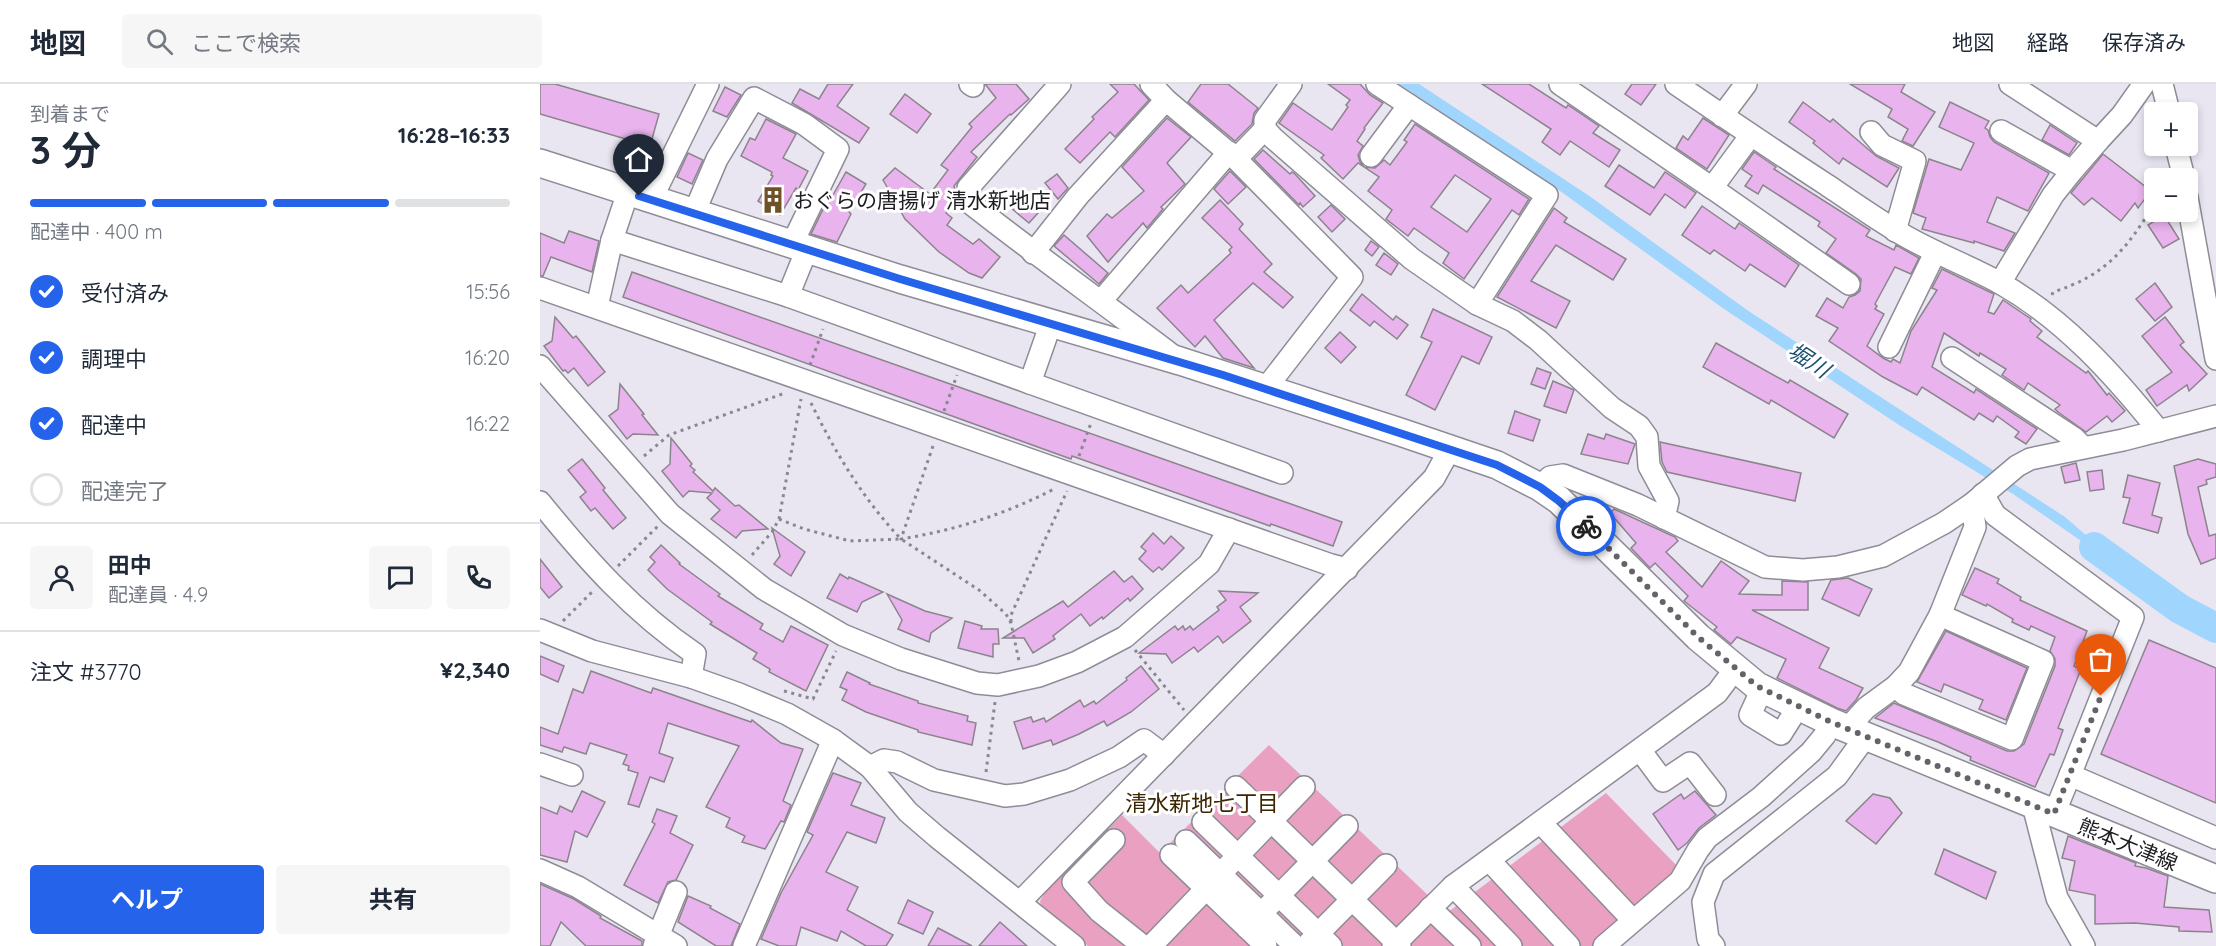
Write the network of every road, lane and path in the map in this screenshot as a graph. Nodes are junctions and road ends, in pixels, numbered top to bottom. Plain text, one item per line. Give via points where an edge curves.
1 (708, 84) edge
2 (1060, 84) edge
3 (1151, 84) edge
4 (1291, 84) edge
5 (1377, 84) edge
6 (1560, 84) edge
7 (1676, 84) edge
8 (1746, 84) edge
9 (2010, 84) edge
10 (2144, 84) edge
11 (2162, 84) edge
12 (1166, 99) junction
13 (2166, 102) edge
14 (1409, 105) junction
15 (1722, 116) junction
16 (1265, 129) junction
17 (2001, 130) dead end
18 (1871, 132) dead end
19 (1751, 135) junction
20 (2098, 141) junction
21 (1232, 155) junction
22 (1371, 156) dead end
23 (540, 163) edge
24 (2072, 171) junction
25 (1712, 188) junction
26 (639, 196) junction
27 (694, 213) junction
28 (2144, 219) edge
29 (2191, 222) edge
30 (1895, 231) junction
31 (612, 240) junction
32 (799, 247) junction
33 (1033, 253) junction
34 (1935, 253) junction
35 (2000, 283) junction
36 (1849, 284) dead end
37 (540, 288) edge
38 (788, 296) junction
39 (1101, 301) junction
40 (1477, 303) junction
41 (597, 307) junction
42 (829, 312) junction
43 (2042, 313) junction
44 (1051, 323) junction
45 (1888, 347) dead end
46 (1952, 358) dead end
47 (962, 359) junction
48 (2216, 359) edge
49 (1180, 361) junction
50 (540, 366) edge
51 (1030, 383) junction
52 (804, 384) junction
53 (1266, 388) junction
54 (1097, 407) junction
55 (2216, 416) edge
56 (939, 428) junction
57 (2159, 431) junction
58 (2083, 447) junction
59 (1450, 449) junction
60 (629, 468) junction
61 (1282, 474) dead end
62 (1072, 478) junction
63 (1540, 487) junction
64 (1982, 495) junction
65 (540, 502) edge
66 (1664, 518) junction
67 (779, 519) junction
68 (1229, 529) junction
69 (901, 540) junction
70 (1347, 569) junction
71 (739, 570) junction
72 (1940, 615) junction
73 (1011, 623) junction
74 (540, 630) edge
75 (843, 635) junction
76 (1125, 637) junction
77 (1735, 669) junction
78 (691, 677) junction
79 (1022, 680) junction
80 (998, 685) junction
81 (1896, 686) junction
82 (779, 690) dead end
83 (1195, 724) junction
84 (1848, 729) junction
85 (833, 740) junction
86 (1640, 750) junction
87 (1164, 755) junction
88 (540, 764) edge
89 (870, 767) junction
90 (572, 775) dead end
91 (2070, 775) junction
92 (1236, 787) dead end
93 (1304, 787) dead end
94 (984, 793) junction
95 (1715, 795) dead end
96 (2043, 809) junction
97 (1271, 821) junction
98 (1203, 822) dead end
99 (1541, 823) junction
100 (1347, 826) dead end
101 (2216, 837) edge
102 (1119, 846) dead end
103 (1179, 848) dead end
104 (1238, 855) junction
105 (1489, 860) junction
106 (1312, 861) junction
107 (1386, 865) dead end
108 (540, 870) edge
109 (2216, 879) edge
110 (1213, 881) junction
111 (1453, 886) junction
112 (676, 892) dead end
113 (1279, 895) junction
114 (1352, 900) junction
115 (1020, 902) junction
116 (1431, 908) junction
117 (1626, 914) dead end
118 (1254, 921) junction
119 (1063, 942) edge
120 (1319, 942) edge
121 (662, 943) edge
122 (1396, 945) edge
123 (744, 946) edge
124 (1143, 946) edge
125 (1151, 946) edge
126 (1266, 946) edge
127 (1295, 946) edge
128 (1470, 946) edge
129 (1511, 946) edge
130 (1569, 946) edge
131 (1604, 946) edge
132 (1714, 946) edge
133 (2084, 946) edge

1 - 26 street
2 - 33 street via 968,188 970,203
3 - 12 street
4 - 16 street via 1265,120
5 - 14 street
6 - 25 street
7 - 15 street
8 - 15 street
9 - 20 street
10 - 20 street
11 - 13 street
12 - 21 street
12 - 33 street via 1078,196
14 - 22 street
14 - 40 street via 1547,195
15 - 19 street
16 - 21 street
16 - 40 street via 1412,259
17 - 24 street
18 - 30 street via 1882,145 1915,161
19 - 25 street
19 - 30 street
20 - 24 street
21 - 39 street
21 - 53 street via 1352,277
23 - 26 main road, 熊本大津線
24 - 35 street via 2053,195
25 - 36 street
26 - 27 main road, 熊本大津線
26 - 31 street
27 - 32 main road, 熊本大津線
27 - 32 street via 717,159 754,98 804,124 838,149
28 - 43 path via 2121,253 2087,278 2053,292
29 - 48 street
30 - 34 street
31 - 38 street
31 - 41 street
32 - 38 street
32 - 44 main road, 熊本大津線
33 - 39 street
34 - 35 street
34 - 45 street
35 - 43 street
37 - 41 street
38 - 42 street
39 - 49 street
40 - 66 street via 1513,321 1612,408 1639,426 1647,437 1649,466 1668,501
41 - 52 street
42 - 47 street
42 - 52 path
43 - 57 street via 2103,365
44 - 49 main road, 熊本大津線
44 - 51 street
46 - 58 street
47 - 51 street
47 - 56 path
49 - 53 main road, 熊本大津線
50 - 60 street
51 - 54 street
52 - 56 street
52 - 60 path via 669,435
52 - 67 path
52 - 69 path via 824,431 847,470
53 - 59 main road, 熊本大津線
54 - 61 street
54 - 62 path
55 - 57 street
56 - 62 street
56 - 69 path
57 - 58 street
58 - 64 street via 2030,459
59 - 63 main road, 熊本大津線 via 1497,465
59 - 70 street via 1434,478
60 - 71 street via 670,514
62 - 68 street
62 - 69 path via 1009,511
62 - 73 path via 1011,615
63 - 66 street via 1550,477 1563,475
63 - 77 main road, 熊本大津線
64 - 66 street via 1944,523 1883,556 1838,567 1803,570 1765,567
64 - 72 street via 1975,527
64 - 91 street via 1995,515 2133,617
65 - 78 street via 586,559 619,592 695,654
67 - 69 path via 850,541
67 - 71 path
68 - 70 street
68 - 76 street via 1209,564
69 - 73 path via 979,590
70 - 83 street
71 - 75 street
72 - 81 street via 1909,672
72 - 81 street via 2043,661 2012,738 1904,694
73 - 79 path
74 - 78 street via 592,651
75 - 80 street via 950,675
75 - 82 path via 813,699
76 - 79 street via 1077,662
76 - 83 path
77 - 84 main road, 熊本大津線 via 1762,689
77 - 86 street via 1718,693
78 - 85 street via 787,714
79 - 80 street
80 - 94 path
81 - 84 street via 1866,708
83 - 87 street
84 - 96 main road, 熊本大津線
84 - 131 street via 1825,735 1761,796 1707,838 1680,881
84 - 132 street via 1837,776 1714,874 1703,902 1708,939
85 - 89 street
85 - 123 street
86 - 95 street via 1663,781 1690,763
86 - 99 street
87 - 94 street via 1144,740 1119,757 1070,780 1024,794
87 - 115 street
88 - 90 street
89 - 94 street via 884,760 897,762 934,780
89 - 115 street via 908,812
91 - 96 street
91 - 101 street
92 - 97 street
93 - 97 street
96 - 109 main road, 熊本大津線
96 - 133 street via 2057,898
97 - 104 street
97 - 106 street
98 - 104 street
99 - 105 street
99 - 117 street
100 - 106 street
102 - 124 street via 1073,882 1099,911
103 - 110 street
104 - 110 street
104 - 113 street
105 - 111 street
105 - 130 street
106 - 113 street
106 - 114 street
107 - 114 street
108 - 121 street via 578,887
110 - 118 street
110 - 125 street
111 - 116 street
111 - 129 street
112 - 121 street
113 - 118 street
113 - 120 street
114 - 120 street
114 - 122 street
115 - 119 street
116 - 122 street
116 - 128 street
118 - 126 street
118 - 127 street

